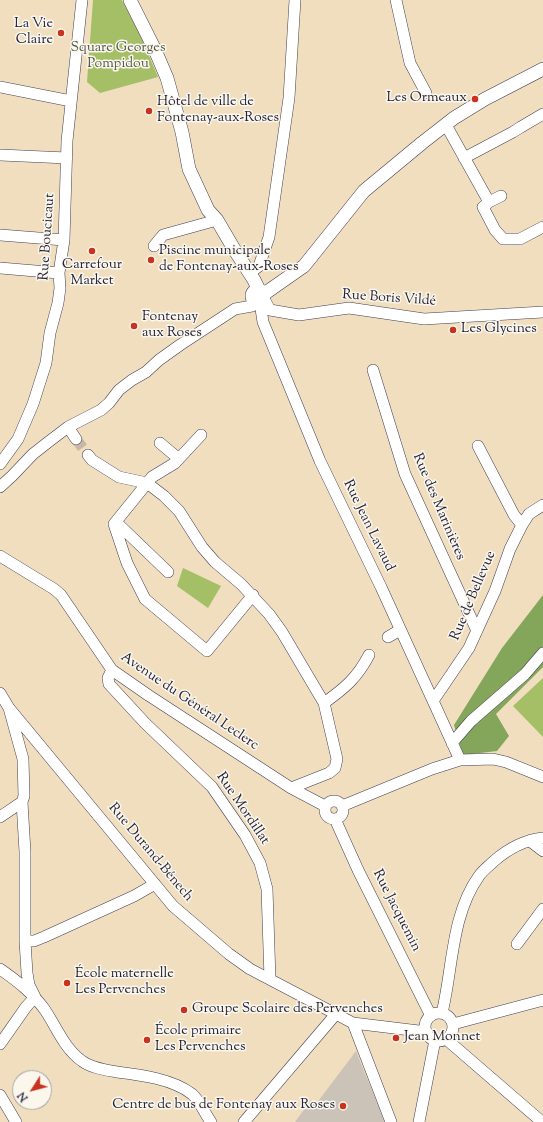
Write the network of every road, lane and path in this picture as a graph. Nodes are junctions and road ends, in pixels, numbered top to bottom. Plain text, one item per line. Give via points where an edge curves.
1 (82, 0) edge
2 (130, 0) edge
3 (295, 0) edge
4 (396, 0) edge
5 (543, 68) edge
6 (0, 87) edge
7 (426, 93) dead end
8 (71, 101) junction
9 (543, 114) edge
10 (446, 125) junction
11 (0, 155) edge
12 (67, 158) junction
13 (464, 158) junction
14 (501, 196) dead end
15 (489, 202) junction
16 (217, 220) junction
17 (543, 227) edge
18 (0, 235) edge
19 (64, 240) junction
20 (154, 246) dead end
21 (0, 268) edge
22 (59, 273) junction
23 (250, 273) junction
24 (262, 302) junction
25 (543, 312) edge
26 (373, 370) dead end
27 (68, 427) junction
28 (201, 435) dead end
29 (76, 439) tunnel mouth
30 (160, 443) dead end
31 (478, 446) dead end
32 (88, 455) tunnel mouth
33 (179, 459) junction
34 (0, 464) edge
35 (147, 483) junction
36 (0, 487) edge
37 (543, 505) edge
38 (116, 522) junction
39 (522, 525) junction
40 (0, 556) edge
41 (168, 572) dead end
42 (253, 595) junction
43 (400, 630) junction
44 (477, 631) junction
45 (388, 637) dead end
46 (543, 653) edge
47 (369, 655) dead end
48 (112, 670) junction
49 (0, 694) edge
50 (433, 702) junction
51 (324, 703) junction
52 (9, 708) junction
53 (37, 740) junction
54 (452, 744) junction
55 (21, 753) junction
56 (460, 760) junction
57 (543, 777) edge
58 (291, 788) junction
59 (22, 802) junction
60 (325, 806) junction
61 (342, 806) junction
62 (0, 817) edge
63 (335, 819) junction
64 (543, 838) edge
65 (530, 841) junction
66 (543, 851) edge
67 (155, 884) junction
68 (543, 909) edge
69 (25, 941) junction
70 (517, 944) dead end
71 (0, 969) edge
72 (270, 979) junction
73 (35, 997) junction
74 (543, 1000) edge
75 (336, 1014) junction
76 (437, 1015) junction
77 (353, 1023) junction
78 (453, 1024) junction
79 (431, 1036) junction
80 (446, 1039) junction
81 (0, 1044) edge
82 (0, 1095) edge
83 (16, 1122) edge
84 (211, 1122) edge
85 (244, 1122) edge
86 (391, 1122) edge
87 (419, 1122) edge
88 (542, 1122) edge

1 - 8 street, Rue Boucicaut
2 - 16 main road via 167,78 189,169 208,210
3 - 23 street via 290,98 269,236 259,266
4 - 7 street via 410,63
5 - 10 main road via 485,99
6 - 8 street
8 - 12 street, Rue Boucicaut
9 - 13 street
10 - 13 street
10 - 24 main road via 364,191 304,266
11 - 12 street
12 - 19 street, Rue Boucicaut
13 - 15 street
14 - 15 street
15 - 17 street via 483,207 495,230 503,239 520,239
16 - 20 street via 163,235
16 - 23 main road
18 - 19 street
19 - 22 street, Rue Boucicaut
21 - 22 street
22 - 34 street, Rue Boucicaut via 58,304 50,333 46,363 18,439
23 - 24 main road
24 - 25 street, Rue Boris Vildé via 299,315 349,308 424,319
24 - 27 street via 235,310 180,344 120,390 101,410
24 - 43 street, Rue Jean Lavaud via 264,322 320,461
26 - 44 street, Rue des Marinières via 405,474
27 - 29 street
27 - 36 street via 33,454
28 - 33 street
30 - 33 street
31 - 39 street via 514,515
32 - 35 street via 119,478
33 - 35 street
35 - 38 street
35 - 42 street via 179,511 215,562
37 - 39 street, Rue de Bellevue via 529,514
38 - 41 street
38 - 42 street via 114,524 127,563 145,599 207,651
39 - 44 street, Rue de Bellevue
40 - 48 street, Avenue du Général Leclerc via 61,595
42 - 51 street via 282,632
43 - 45 street
43 - 50 street, Rue Jean Lavaud
44 - 50 street, Rue de Bellevue via 469,648
46 - 54 street via 525,674 471,721
47 - 51 street via 362,669 344,689
48 - 58 street, Avenue du Général Leclerc
48 - 72 street, Rue Mordillat via 108,678 109,684 145,723 212,787 245,835 260,863 267,889
49 - 52 street
50 - 54 street, Rue Jean Lavaud
51 - 58 street via 337,759 335,768 329,773
52 - 53 street, Rue Durand-Bénech
52 - 55 street
53 - 55 street via 28,744
53 - 67 street, Rue Durand-Bénech
54 - 56 street, Rue Jean Lavaud
55 - 59 street via 24,796
56 - 57 street via 493,759
56 - 61 street
58 - 60 street, Avenue du Général Leclerc
59 - 62 street
59 - 69 street
60 - 61 street via 334,801
60 - 63 street via 326,815
61 - 63 street via 342,814
63 - 76 street, Rue Jacquemin via 358,870
64 - 65 street
65 - 66 street
65 - 76 street via 503,853 480,875 466,898
67 - 69 street via 44,938
67 - 72 street, Rue Durand-Bénech via 173,906 229,954
68 - 70 street
69 - 73 street via 29,984
71 - 73 street
72 - 75 street, Rue Durand-Bénech
73 - 81 street
73 - 84 street via 68,1048 83,1062 102,1069 152,1077 181,1087 193,1095
74 - 78 street
75 - 77 street, Rue Durand-Bénech
75 - 85 street
76 - 78 street via 449,1017
76 - 79 street via 426,1025
77 - 79 street, Rue Durand-Bénech
77 - 86 street
78 - 80 street via 452,1032
79 - 80 street
79 - 87 street
80 - 88 street
82 - 83 street

